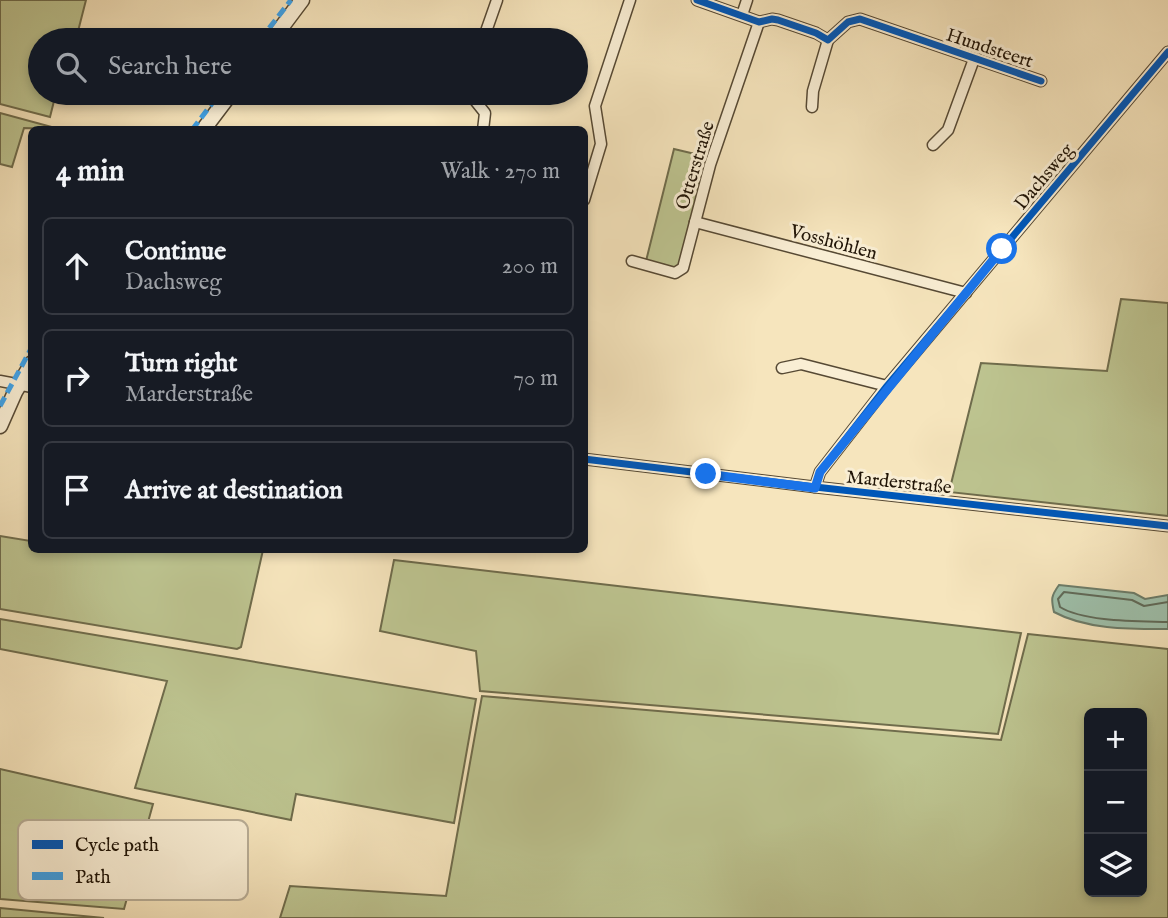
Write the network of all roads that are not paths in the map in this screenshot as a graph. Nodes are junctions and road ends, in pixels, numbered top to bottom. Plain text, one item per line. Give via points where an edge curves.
1 (302, 0) edge
2 (497, 0) edge
3 (630, 0) edge
4 (697, 0) edge
5 (747, 0) edge
6 (742, 15) junction
7 (759, 22) junction
8 (281, 28) edge
9 (487, 28) edge
10 (828, 40) junction
11 (1168, 52) edge
12 (974, 59) junction
13 (1041, 81) dead end
14 (222, 105) edge
15 (479, 105) edge
16 (812, 107) dead end
17 (206, 126) edge
18 (483, 126) edge
19 (933, 145) dead end
20 (588, 187) edge
21 (695, 222) junction
22 (632, 261) dead end
23 (965, 293) junction
24 (782, 368) dead end
25 (0, 381) edge
26 (25, 386) edge
27 (887, 386) junction
28 (0, 426) edge
29 (588, 460) edge
30 (815, 488) junction
31 (1168, 526) edge

1 - 8 street
2 - 9 street
3 - 20 street via 595,107 601,144
4 - 6 street
5 - 6 street
6 - 7 street
7 - 10 street via 778,20
7 - 21 street, Otterstraße
10 - 12 street, Hundsteert via 848,22 860,19
10 - 16 street
11 - 23 street, Dachsweg
12 - 13 street, Hundsteert
12 - 19 street via 948,130
14 - 17 street
15 - 18 street via 485,113
21 - 22 street, Otterstraße via 681,271
21 - 23 street, Vosshöhlen
23 - 27 street, Dachsweg
24 - 27 street via 801,364
25 - 26 street
26 - 28 street
27 - 30 street, Dachsweg via 820,472
29 - 30 street, Marderstraße
30 - 31 street, Marderstraße

